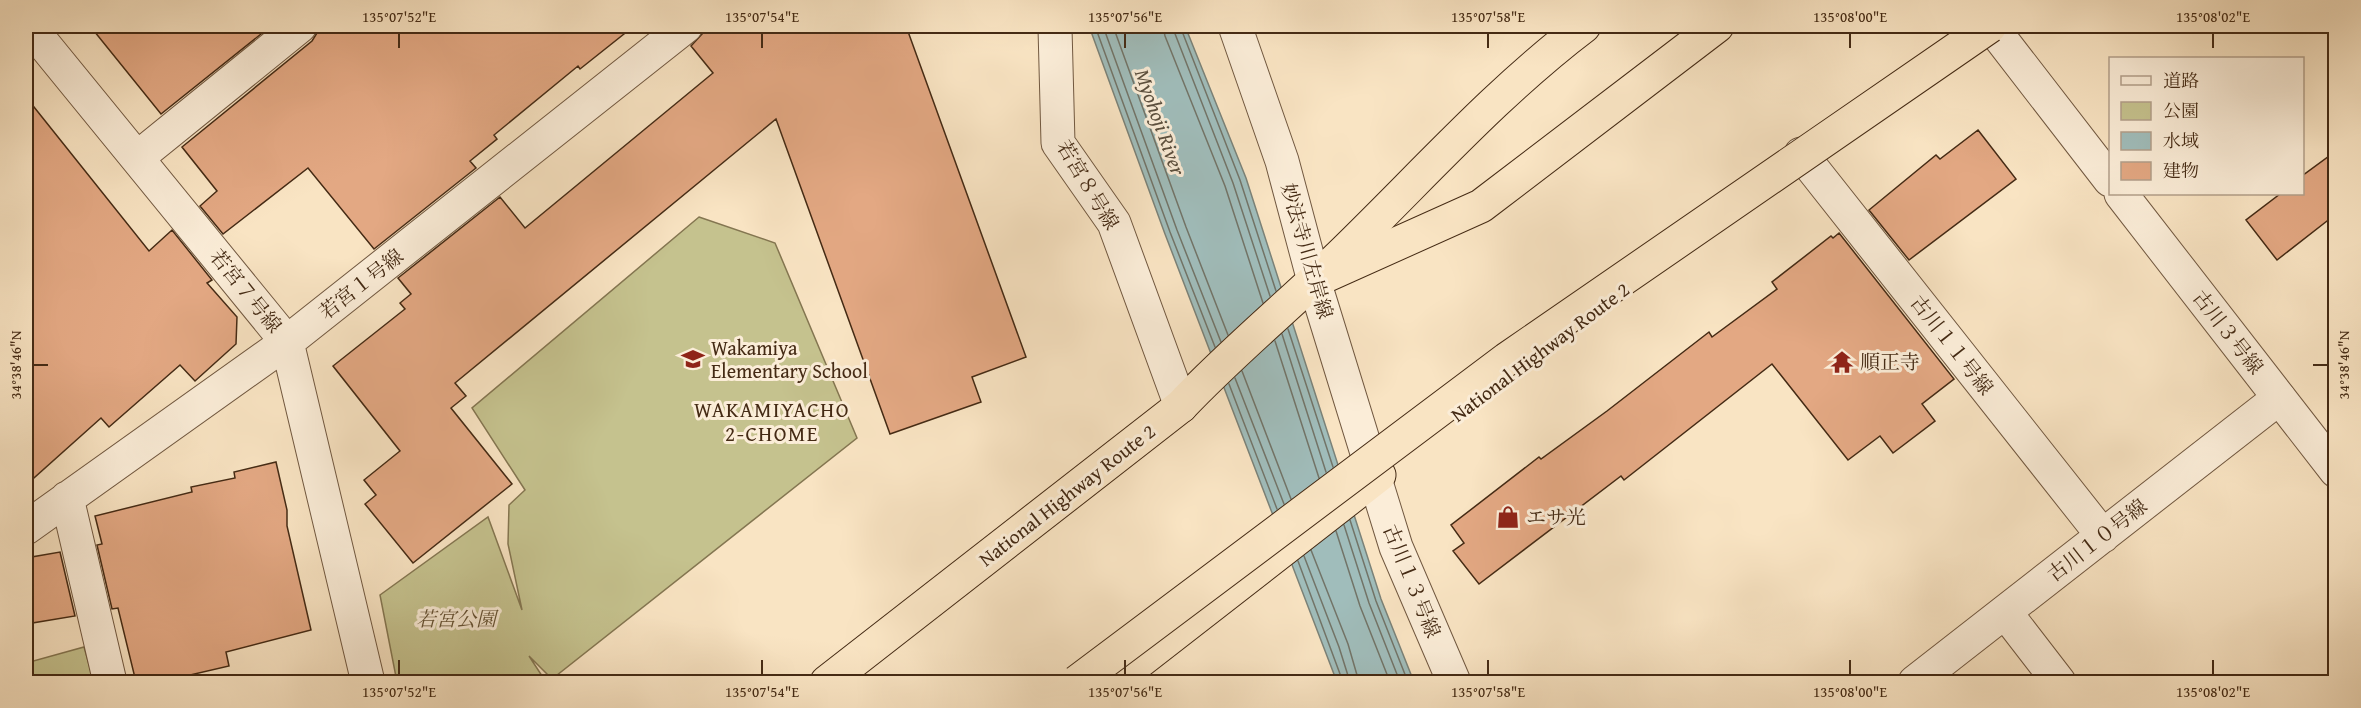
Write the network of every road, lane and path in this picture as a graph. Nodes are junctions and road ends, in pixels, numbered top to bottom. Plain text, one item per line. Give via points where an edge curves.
1 (28, 26) edge
2 (300, 26) edge
3 (686, 26) edge
4 (1053, 26) edge
5 (1235, 26) edge
6 (1584, 26) edge
7 (1717, 26) edge
8 (1970, 26) edge
9 (1990, 26) edge
10 (1801, 154) junction
11 (137, 158) junction
12 (2109, 179) edge
13 (2122, 195) edge
14 (1314, 281) junction
15 (287, 342) junction
16 (2279, 398) junction
17 (1181, 406) junction
18 (2336, 471) edge
19 (1375, 478) junction
20 (67, 498) junction
21 (26, 528) edge
22 (2103, 536) junction
23 (2005, 612) junction
24 (110, 682) edge
25 (368, 682) edge
26 (827, 682) edge
27 (1077, 682) edge
28 (1113, 682) edge
29 (1454, 682) edge
30 (1915, 682) edge
31 (2059, 682) edge

1 - 11 street, 若宮７号線
2 - 11 street
3 - 15 street, 若宮１号線
4 - 17 street, 若宮８号線 via 1058,143 1114,223
5 - 14 street, 妙法寺川左岸線 via 1282,161
6 - 14 highway, National Highway Route 2 via 1539,60
7 - 14 highway via 1481,206
8 - 10 highway, National Highway Route 2
9 - 12 street
9 - 27 highway, bridge via 1507,359
10 - 19 highway, National Highway Route 2
10 - 22 street, 古川１１号線
11 - 15 street, 若宮７号線
13 - 16 street, 古川３号線
14 - 17 highway, National Highway Route 2
14 - 19 street, 妙法寺川左岸線
15 - 20 street, 若宮１号線
15 - 25 street, 若宮７号線
16 - 18 street, 古川３号線
16 - 22 street, 古川１０号線
17 - 26 highway, National Highway Route 2
19 - 28 highway, National Highway Route 2
19 - 29 street, 古川１３号線 via 1396,547
20 - 21 street, 若宮１号線
20 - 24 street
22 - 23 street, 古川１０号線
23 - 30 street, 古川１０号線
23 - 31 street

